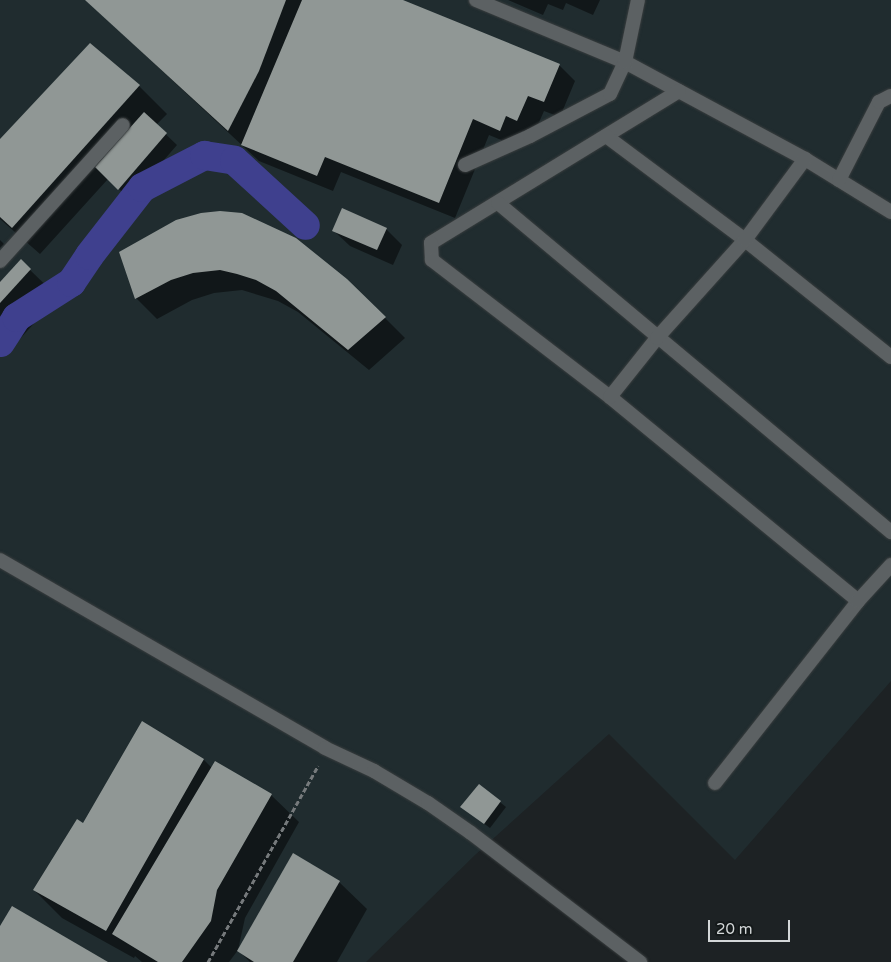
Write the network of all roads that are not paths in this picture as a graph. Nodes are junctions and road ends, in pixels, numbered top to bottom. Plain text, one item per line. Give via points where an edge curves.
1 (476, 0) edge
2 (638, 0) edge
3 (625, 62) junction
4 (679, 91) junction
5 (891, 96) edge
6 (123, 125) dead end
7 (606, 136) junction
8 (805, 159) junction
9 (465, 165) dead end
10 (839, 180) junction
11 (498, 203) junction
12 (891, 212) edge
13 (745, 240) junction
14 (0, 261) edge
15 (657, 338) junction
16 (891, 357) edge
17 (610, 398) junction
18 (891, 532) edge
19 (0, 560) edge
20 (891, 565) edge
21 (858, 601) junction
22 (715, 782) dead end
23 (640, 962) edge

1 - 3 lane
2 - 3 lane
3 - 4 lane
3 - 9 lane via 610,94 530,136
4 - 7 lane
4 - 8 lane
5 - 10 lane via 879,102
6 - 14 lane
7 - 11 lane
7 - 13 lane
8 - 10 lane
8 - 13 lane
10 - 12 lane
11 - 15 lane
11 - 17 lane via 431,244 432,260
13 - 15 lane
13 - 16 lane
15 - 17 lane
15 - 18 lane
17 - 21 lane
19 - 23 lane via 317,743 428,803
20 - 21 lane
21 - 22 lane

